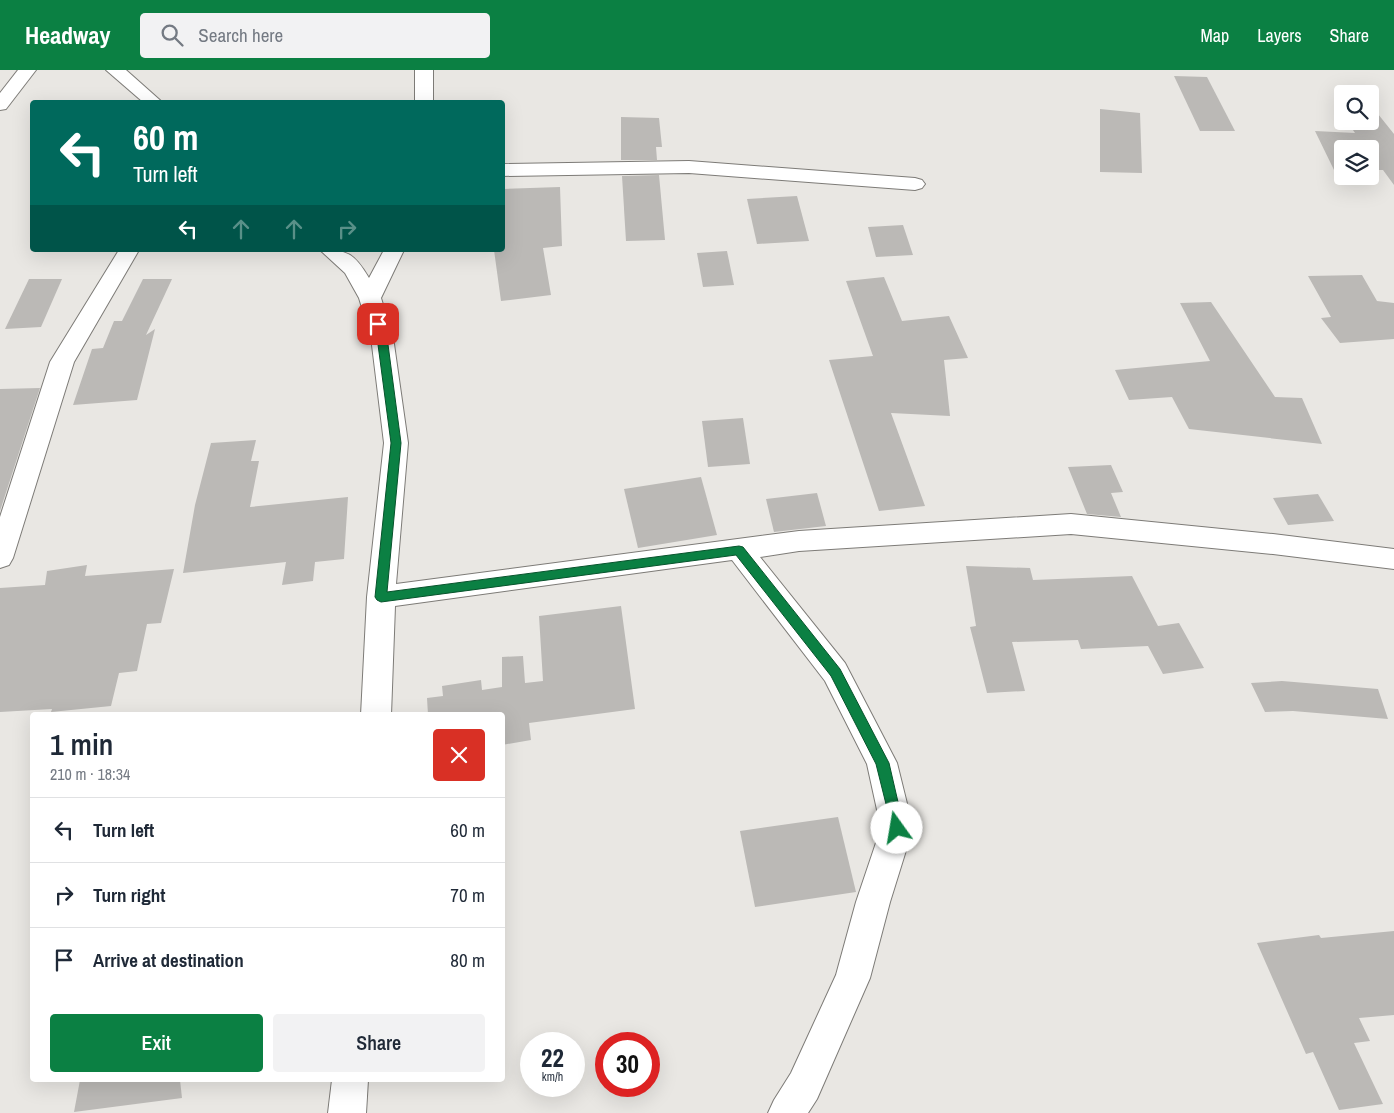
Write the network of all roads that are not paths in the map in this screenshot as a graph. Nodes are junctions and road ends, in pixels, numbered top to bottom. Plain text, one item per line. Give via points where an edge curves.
1 (27, 70) edge
2 (114, 70) edge
3 (424, 70) edge
4 (151, 100) edge
5 (424, 100) edge
6 (0, 105) edge
7 (505, 170) edge
8 (915, 184) dead end
9 (129, 252) edge
10 (332, 252) edge
11 (393, 252) edge
12 (370, 298) junction
13 (739, 550) junction
14 (0, 558) edge
15 (1394, 559) edge
16 (381, 597) junction
17 (376, 712) edge
18 (350, 1082) edge
19 (347, 1113) edge
20 (787, 1113) edge

1 - 6 street
2 - 4 street
3 - 5 street
7 - 8 street via 689,167
9 - 14 street via 62,362
10 - 12 street via 353,269
11 - 12 street
12 - 16 street via 382,337 396,443
13 - 15 street via 799,541 1071,524
13 - 16 street
13 - 20 street via 835,672 882,763 897,828 853,978 804,1086
16 - 17 street
18 - 19 street

